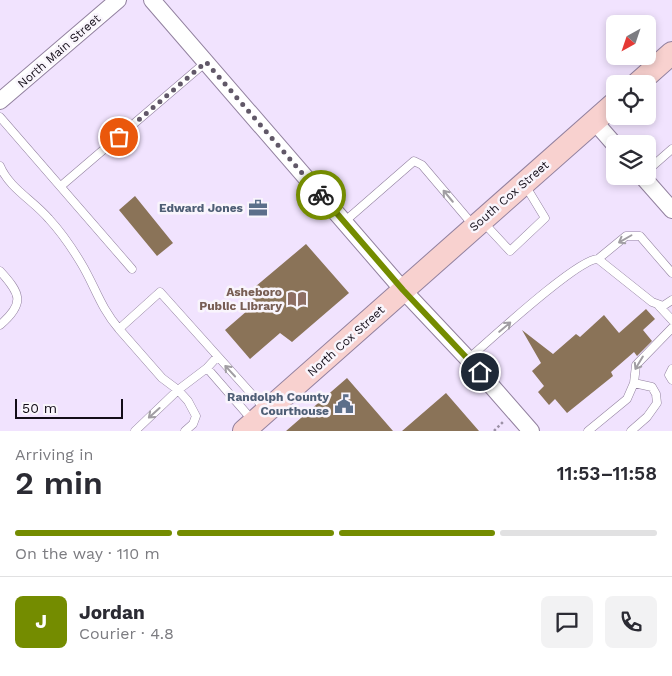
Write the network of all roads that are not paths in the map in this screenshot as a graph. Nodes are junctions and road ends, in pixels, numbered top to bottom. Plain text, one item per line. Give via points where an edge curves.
1 (118, 0) edge
2 (152, 0) edge
3 (672, 53) edge
4 (206, 62) junction
5 (647, 75) edge
6 (0, 101) edge
7 (606, 111) edge
8 (0, 117) edge
9 (594, 122) junction
10 (606, 135) edge
11 (672, 150) edge
12 (656, 163) edge
13 (0, 166) edge
14 (524, 183) junction
15 (650, 185) edge
16 (61, 186) junction
17 (672, 210) edge
18 (344, 222) junction
19 (478, 224) junction
20 (598, 259) junction
21 (132, 269) dead end
22 (0, 271) edge
23 (672, 273) edge
24 (403, 290) junction
25 (672, 300) edge
26 (659, 306) junction
27 (672, 320) edge
28 (0, 325) edge
29 (672, 328) edge
30 (119, 330) junction
31 (217, 357) junction
32 (468, 359) junction
33 (207, 368) junction
34 (672, 369) edge
35 (672, 380) edge
36 (634, 383) junction
37 (178, 390) junction
38 (255, 421) edge
39 (134, 431) edge
40 (185, 431) edge
41 (531, 431) edge
42 (588, 431) edge
43 (631, 431) edge

1 - 6 street, North Main Street
2 - 4 street
3 - 5 main road
4 - 16 lane
4 - 18 street
7 - 9 main road, South Cox Street
8 - 16 lane
9 - 10 street
9 - 14 main road, South Cox Street
11 - 12 lane
13 - 30 lane via 3,173 49,219 82,263 105,312
14 - 19 main road, South Cox Street
14 - 19 lane via 545,218 510,251
15 - 17 street
16 - 21 lane
19 -> 18 lane via 422,165 414,161
18 - 24 street
19 - 24 main road, South Cox Street
23 -> 20 lane via 635,234 626,236
20 - 26 lane
32 -> 20 lane via 568,274
22 - 28 lane via 16,288 18,296 13,311
24 - 32 street
24 - 38 main road, North Cox Street
25 - 26 lane
26 - 27 lane
29 -> 36 lane via 636,365
30 - 31 lane via 160,292
30 - 37 lane via 162,378
31 - 33 lane
38 -> 31 lane
32 - 41 street
33 - 37 lane
33 - 38 lane
34 - 35 lane via 669,375
36 - 42 lane via 627,399
36 - 43 lane via 652,388 657,403
37 -> 39 lane
37 - 40 lane via 196,416

